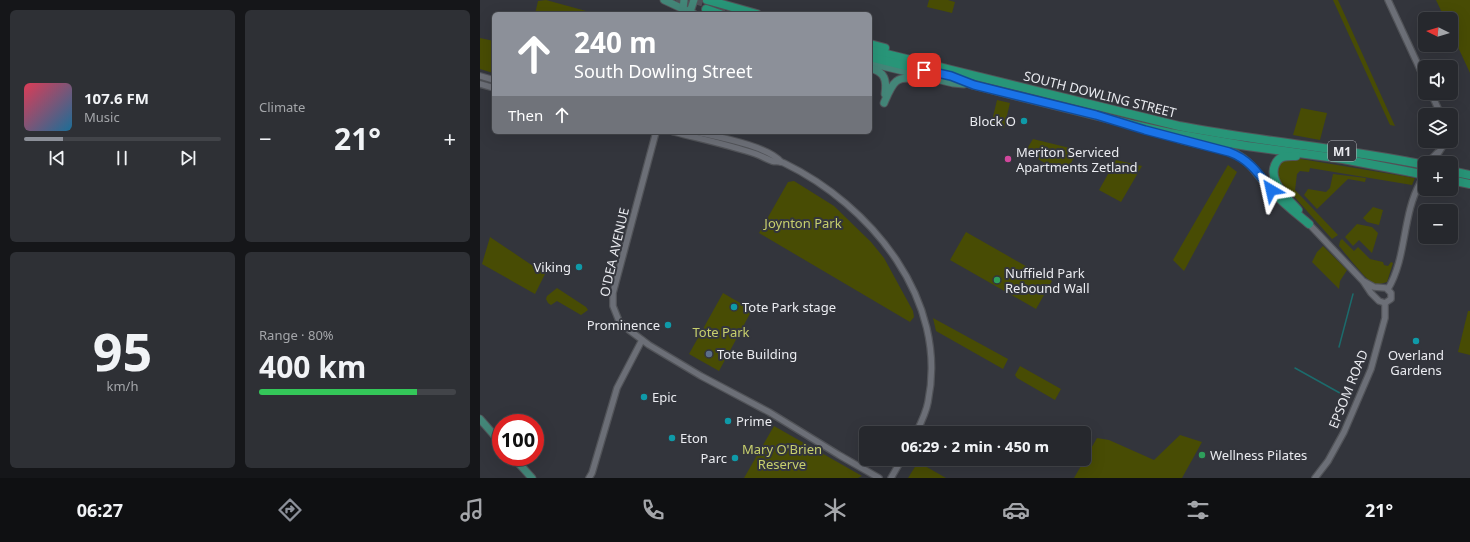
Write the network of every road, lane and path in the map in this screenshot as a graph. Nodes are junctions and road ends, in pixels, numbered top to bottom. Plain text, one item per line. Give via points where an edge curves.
1 (664, 0) edge
2 (684, 0) edge
3 (694, 0) edge
4 (707, 0) edge
5 (1388, 0) edge
6 (714, 1) edge
7 (706, 9) dead end
8 (682, 11) edge
9 (691, 12) edge
10 (714, 12) edge
11 (750, 12) edge
12 (872, 45) edge
13 (872, 50) edge
14 (872, 57) edge
15 (872, 63) edge
16 (1418, 65) edge
17 (872, 69) edge
18 (480, 76) edge
19 (492, 79) edge
20 (953, 82) junction
21 (480, 84) edge
22 (1014, 84) junction
23 (974, 85) junction
24 (492, 87) edge
25 (1096, 115) junction
26 (655, 134) edge
27 (682, 134) edge
28 (704, 134) edge
29 (1442, 148) edge
30 (1439, 152) junction
31 (1432, 156) edge
32 (1436, 156) edge
33 (1342, 159) junction
34 (781, 162) junction
35 (1418, 164) edge
36 (1458, 172) edge
37 (1470, 175) edge
38 (1418, 176) edge
39 (1458, 182) edge
40 (1470, 184) edge
41 (1418, 189) edge
42 (1309, 224) junction
43 (1362, 280) junction
44 (1381, 289) junction
45 (1388, 289) junction
46 (1378, 299) junction
47 (1385, 303) junction
48 (642, 340) junction
49 (480, 419) edge
50 (919, 426) edge
51 (492, 433) edge
52 (521, 466) edge
53 (898, 466) edge
54 (532, 478) edge
55 (589, 478) edge
56 (879, 478) edge
57 (891, 478) edge
58 (1315, 478) edge

1 - 8 main road
2 - 8 main road
3 - 9 main road
4 - 6 highway
5 - 16 street
6 - 11 highway
7 - 10 highway
12 - 22 highway
13 - 22 highway, M1
14 - 23 highway, M1 via 951,76
15 - 20 main road, SOUTH DOWLING STREET
17 - 20 main road via 884,76 884,102 892,84 901,78
18 - 19 street
20 - 23 main road, SOUTH DOWLING STREET
21 - 24 street
22 - 35 highway, SOUTH DOWLING STREET / M1 via 1180,126
23 - 25 highway, SOUTH DOWLING STREET / M1
25 - 33 highway, SOUTH DOWLING STREET / M1 via 1170,133
25 - 42 highway via 1236,154 1253,166 1271,190
26 - 48 street, O'DEA AVENUE via 612,300 619,321
27 - 34 street
28 - 34 street via 759,149 777,156
29 - 30 street
30 - 31 street
30 - 32 street
33 - 38 highway, M1, bridge via 1411,172
33 - 42 highway via 1286,156 1276,161 1273,171 1276,182
34 - 50 street via 824,186 856,211 883,241 908,277 926,324 932,362 928,403
36 - 37 highway
39 - 40 highway
41 - 45 street via 1411,206 1398,267
42 - 43 street
43 - 44 street
43 - 46 street
44 - 45 street
44 - 46 street via 1377,294
45 - 47 street via 1391,297
46 - 47 street
47 - 58 street, EPSOM ROAD via 1385,318 1371,369 1344,432
48 - 55 street via 617,388
48 - 56 street, O'DEA AVENUE
49 - 51 main road
52 - 54 main road
53 - 57 street

